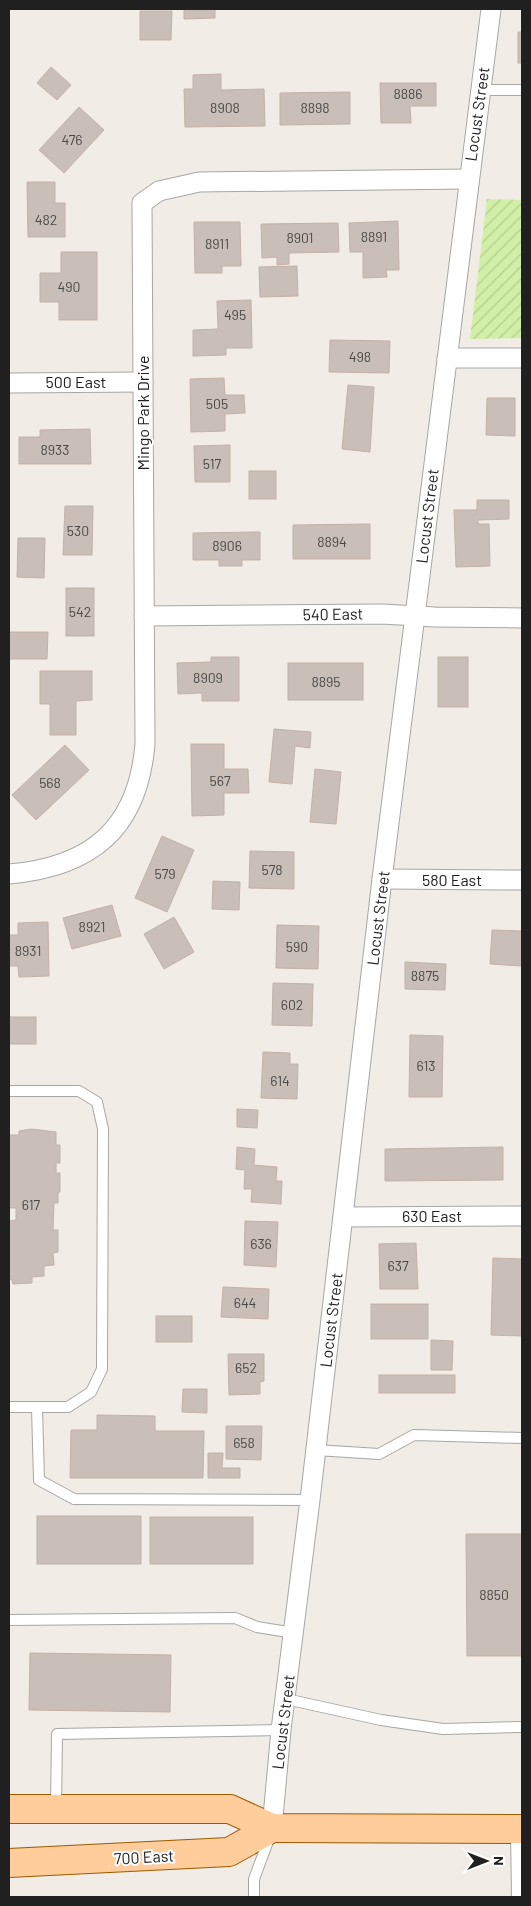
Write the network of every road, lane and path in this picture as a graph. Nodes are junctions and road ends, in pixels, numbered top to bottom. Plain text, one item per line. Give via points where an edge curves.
1 (492, 9) edge
2 (481, 90) junction
3 (522, 90) edge
4 (469, 179) junction
5 (447, 358) junction
6 (522, 358) edge
7 (143, 382) junction
8 (9, 383) edge
9 (144, 616) junction
10 (415, 616) junction
11 (522, 618) edge
12 (9, 874) edge
13 (382, 879) junction
14 (522, 880) edge
15 (9, 1091) edge
16 (522, 1216) edge
17 (343, 1217) junction
18 (9, 1407) edge
19 (37, 1408) junction
20 (522, 1438) edge
21 (316, 1450) junction
22 (310, 1500) junction
23 (9, 1620) edge
24 (294, 1633) junction
25 (286, 1699) junction
26 (522, 1727) edge
27 (281, 1730) junction
28 (56, 1809) junction
29 (9, 1810) edge
30 (272, 1828) junction
31 (519, 1829) edge
32 (9, 1863) edge
33 (254, 1897) edge
34 (517, 1897) edge

1 - 2 street, Locust Street
2 - 3 lane
2 - 4 street, Locust Street
4 - 5 street, Locust Street
4 - 7 street, Mingo Park Drive via 216,181 160,191 142,203
5 - 6 street
5 - 10 street, Locust Street
7 - 8 street, 500 East
7 - 9 street, Mingo Park Drive
9 - 10 street, 540 East
9 - 12 street, Mingo Park Drive via 146,744 136,796 110,833 82,855 57,866
10 - 11 street, 540 East
10 - 13 street, Locust Street
13 - 14 street, 580 East
13 - 17 street, Locust Street
15 - 19 lane via 79,1091 97,1102 103,1129 102,1369 92,1392 68,1408
16 - 17 street, 630 East
17 - 21 street, Locust Street
18 - 19 lane
19 - 22 lane via 38,1480 74,1499
20 - 21 lane via 414,1435 379,1454
21 - 22 street, Locust Street
22 - 24 street, Locust Street
23 - 24 lane via 235,1618 257,1627
24 - 25 street, Locust Street
25 - 26 lane via 381,1720 443,1729
25 - 27 street, Locust Street
27 - 28 lane via 57,1734
27 - 30 street, Locust Street
28 - 29 main road, 700 East
28 - 30 main road, 700 East via 230,1809
30 - 31 main road, 700 East
30 - 32 main road, 700 East via 229,1852
30 - 33 lane via 254,1879
31 - 34 lane

